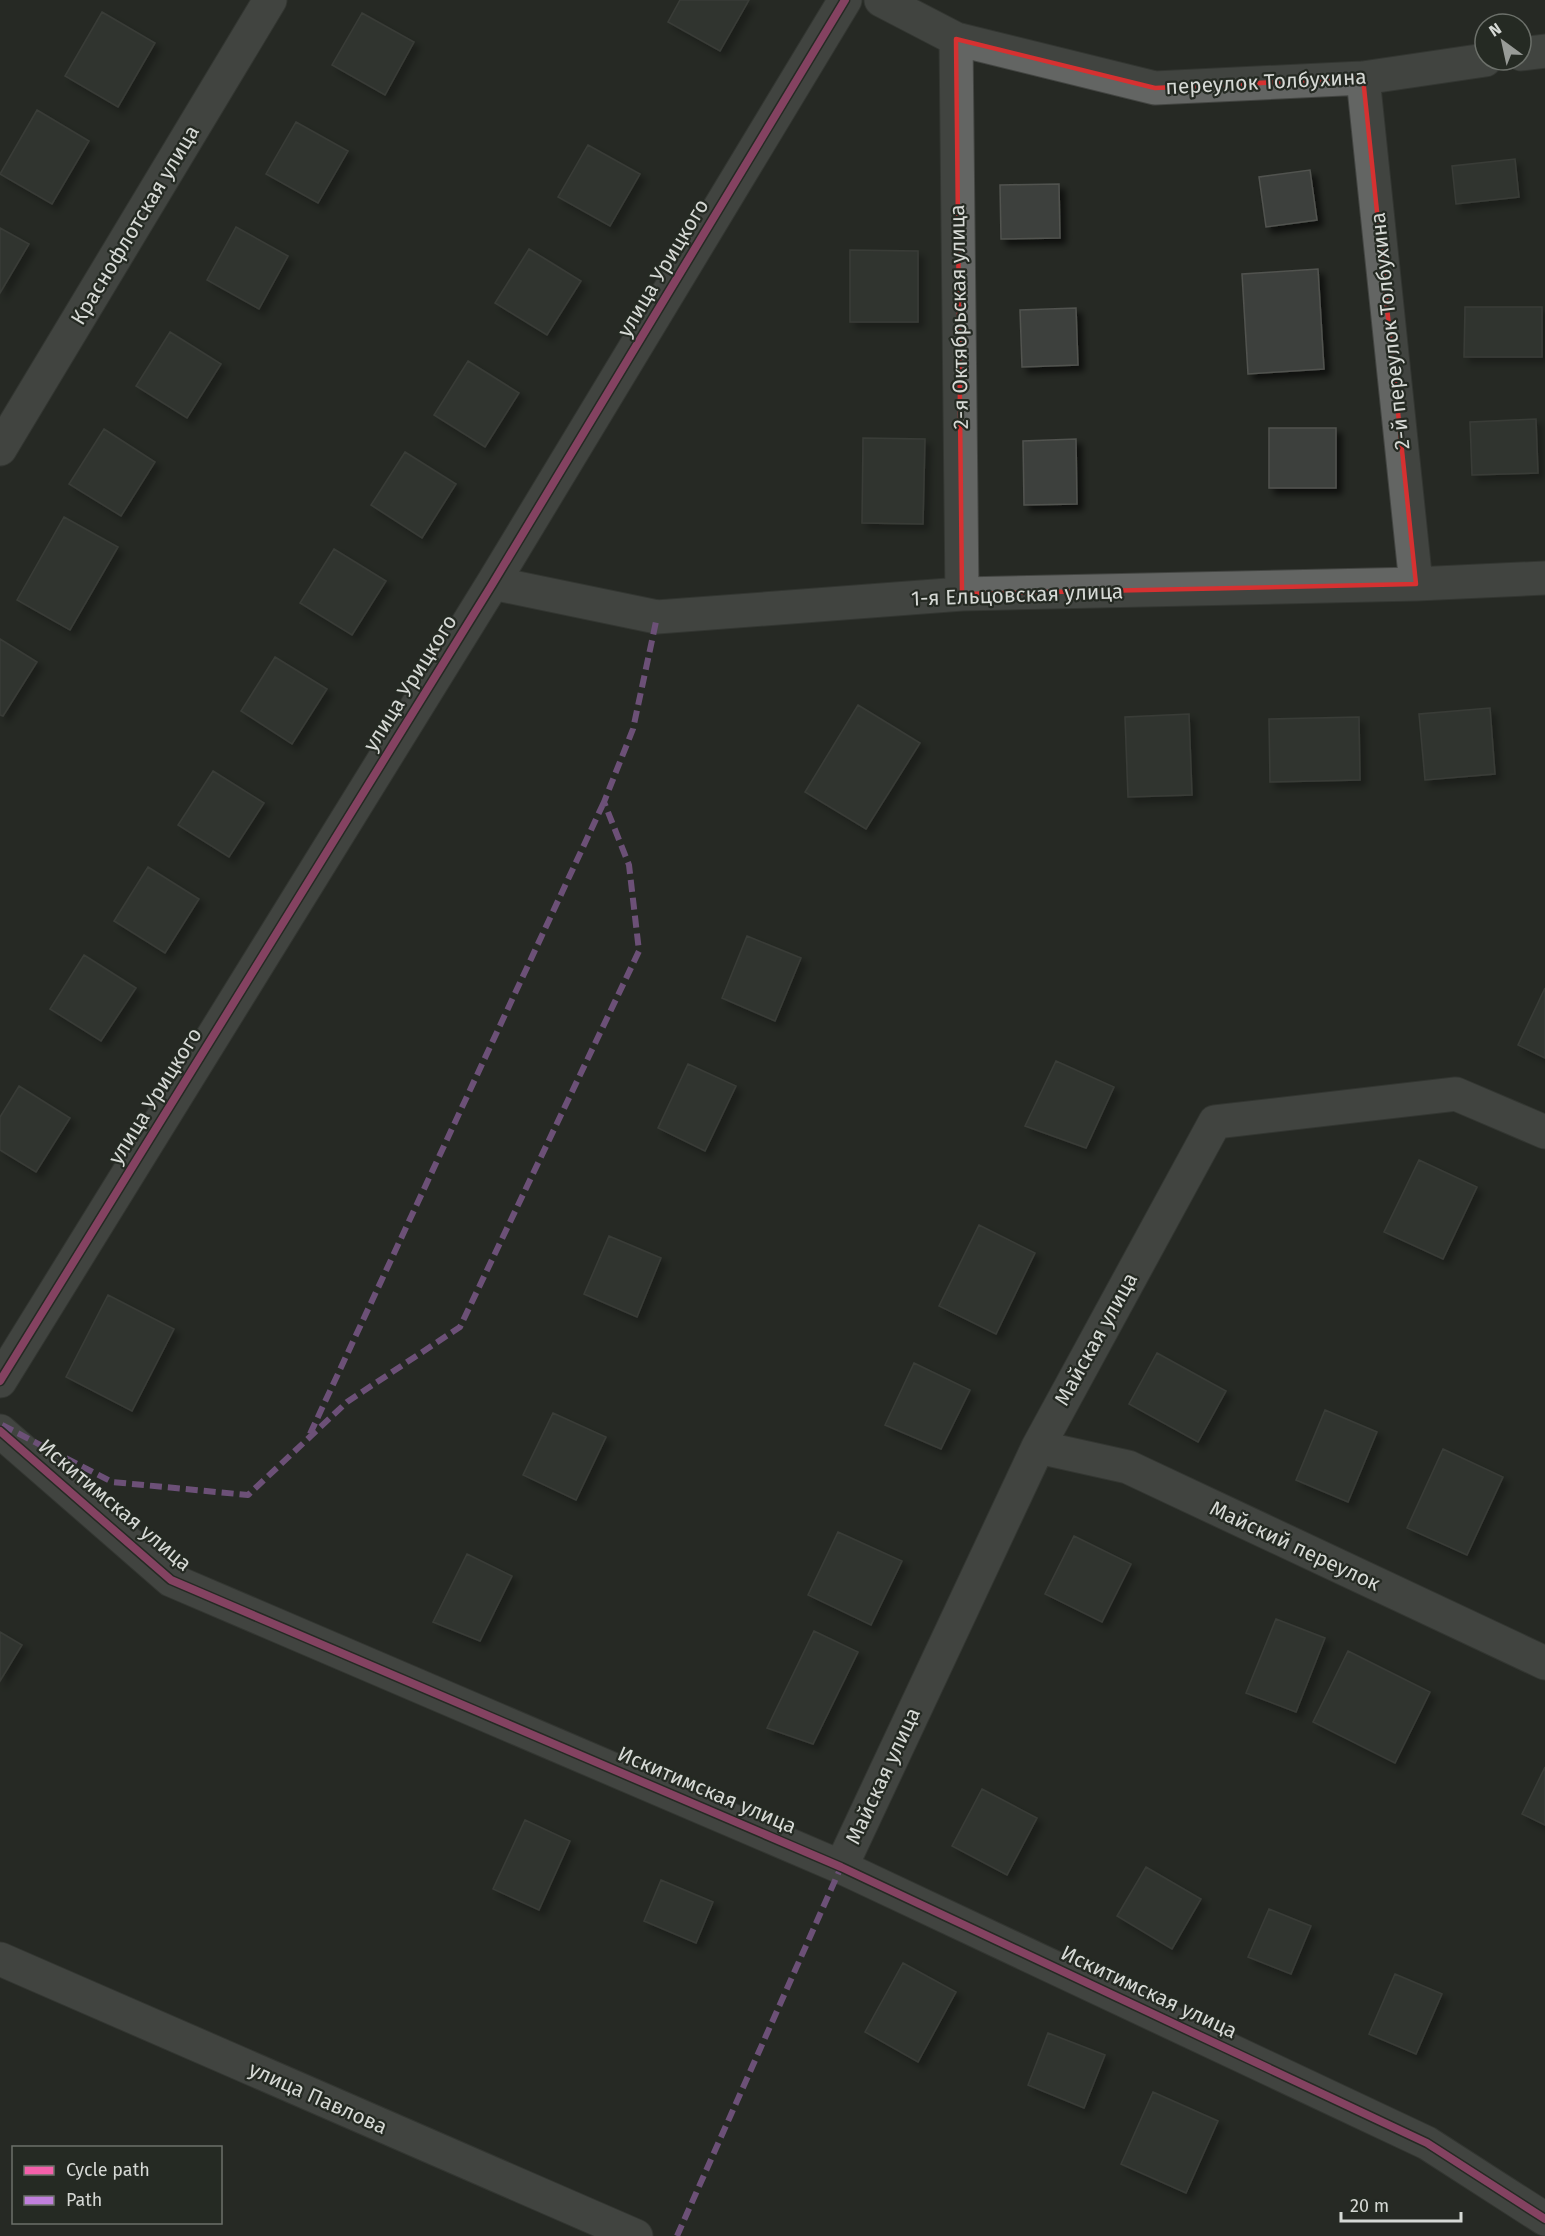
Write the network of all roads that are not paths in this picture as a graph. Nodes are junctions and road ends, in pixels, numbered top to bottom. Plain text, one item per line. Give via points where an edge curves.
1 (270, 0) edge
2 (845, 0) edge
3 (880, 0) edge
4 (956, 39) junction
5 (1473, 62) edge
6 (1363, 78) junction
7 (0, 449) edge
8 (1545, 578) edge
9 (493, 583) junction
10 (1416, 584) junction
11 (962, 594) junction
12 (1545, 1132) edge
13 (0, 1381) edge
14 (0, 1431) edge
15 (1038, 1447) junction
16 (1545, 1664) edge
17 (841, 1867) junction
18 (0, 1959) edge
19 (1545, 2219) edge
20 (636, 2236) edge

1 - 7 street, Краснофлотская улица
2 - 9 street, улица Урицкого
3 - 4 street, переулок Толбухина
4 - 6 street, переулок Толбухина via 1155,88
4 - 11 street, 2-я Октябрьская улица
5 - 6 street, переулок Толбухина
6 - 10 street, 2-й переулок Толбухина
8 - 10 street, 1-я Ельцовская улица
9 - 11 street, 1-я Ельцовская улица via 657,617
9 - 13 street, улица Урицкого
10 - 11 street, 1-я Ельцовская улица
12 - 15 street, Майская улица via 1456,1094 1215,1122
14 - 17 street, Искитимская улица via 171,1580
15 - 16 street, Майский переулок via 1128,1467
15 - 17 street, Майская улица
17 - 19 street, Искитимская улица via 1427,2143
18 - 20 street, улица Павлова

